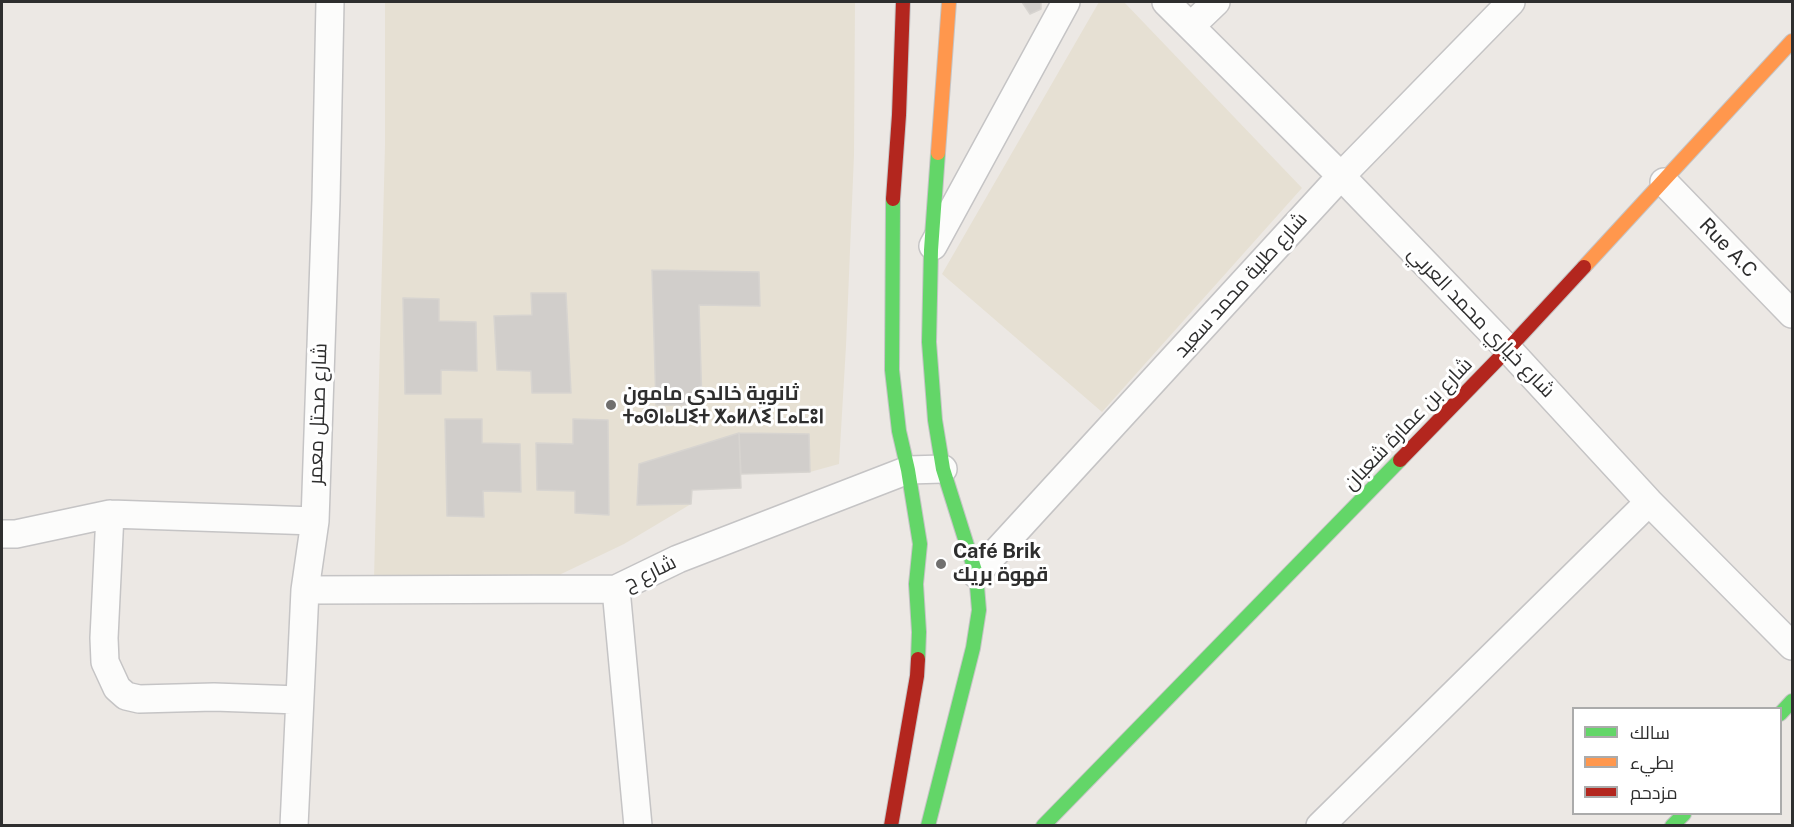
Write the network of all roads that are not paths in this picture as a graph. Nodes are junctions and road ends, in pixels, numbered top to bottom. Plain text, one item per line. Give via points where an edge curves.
1 (330, 2) edge
2 (903, 2) edge
3 (949, 2) edge
4 (1066, 2) edge
5 (1166, 2) edge
6 (1215, 2) edge
7 (1511, 2) edge
8 (1192, 25) junction
9 (1792, 41) edge
10 (1341, 176) junction
11 (1665, 182) junction
12 (931, 250) junction
13 (1792, 314) edge
14 (1508, 349) junction
15 (943, 469) junction
16 (908, 470) junction
17 (1649, 502) junction
18 (111, 514) junction
19 (315, 521) junction
20 (2, 534) edge
21 (976, 574) junction
22 (305, 590) junction
23 (616, 590) junction
24 (1792, 646) edge
25 (298, 700) junction
26 (294, 825) edge
27 (638, 825) edge
28 (891, 825) edge
29 (928, 825) edge
30 (1043, 825) edge
31 (1320, 825) edge

1 - 19 street, شارع صحتل معمر
2 - 16 main road via 892,217 892,370
3 - 12 main road
4 - 12 street
5 - 8 street, شارع خياري محمد العربي
6 - 8 street
7 - 10 street, شارع طلية محمد سعيد
8 - 10 street, شارع خياري محمد العربي
9 - 11 main road, شارع بن عمارة شعبان
10 - 14 street, شارع خياري محمد العربي
10 - 21 street, شارع طلية محمد سعيد
11 - 13 street, Rue A.C
11 - 14 main road, شارع بن عمارة شعبان
12 - 15 main road via 929,342
14 - 17 street, شارع خياري محمد العربي
14 - 30 main road, شارع بن عمارة شعبان
15 - 16 street, شارع ح
15 - 21 main road
16 - 23 street, شارع ح via 678,559
16 - 28 main road via 920,544 916,584 918,676
17 - 24 street, شارع خياري محمد العربي
17 - 31 street
18 - 19 street
18 - 20 street
18 - 25 street via 104,638 105,662 117,688 126,696 139,699
19 - 22 street, شارع صحتل معمر
21 - 29 main road via 979,610 973,648
22 - 23 street, شارع ح
22 - 25 street, شارع صحتل معمر
23 - 27 street
25 - 26 street, شارع صحتل معمر

